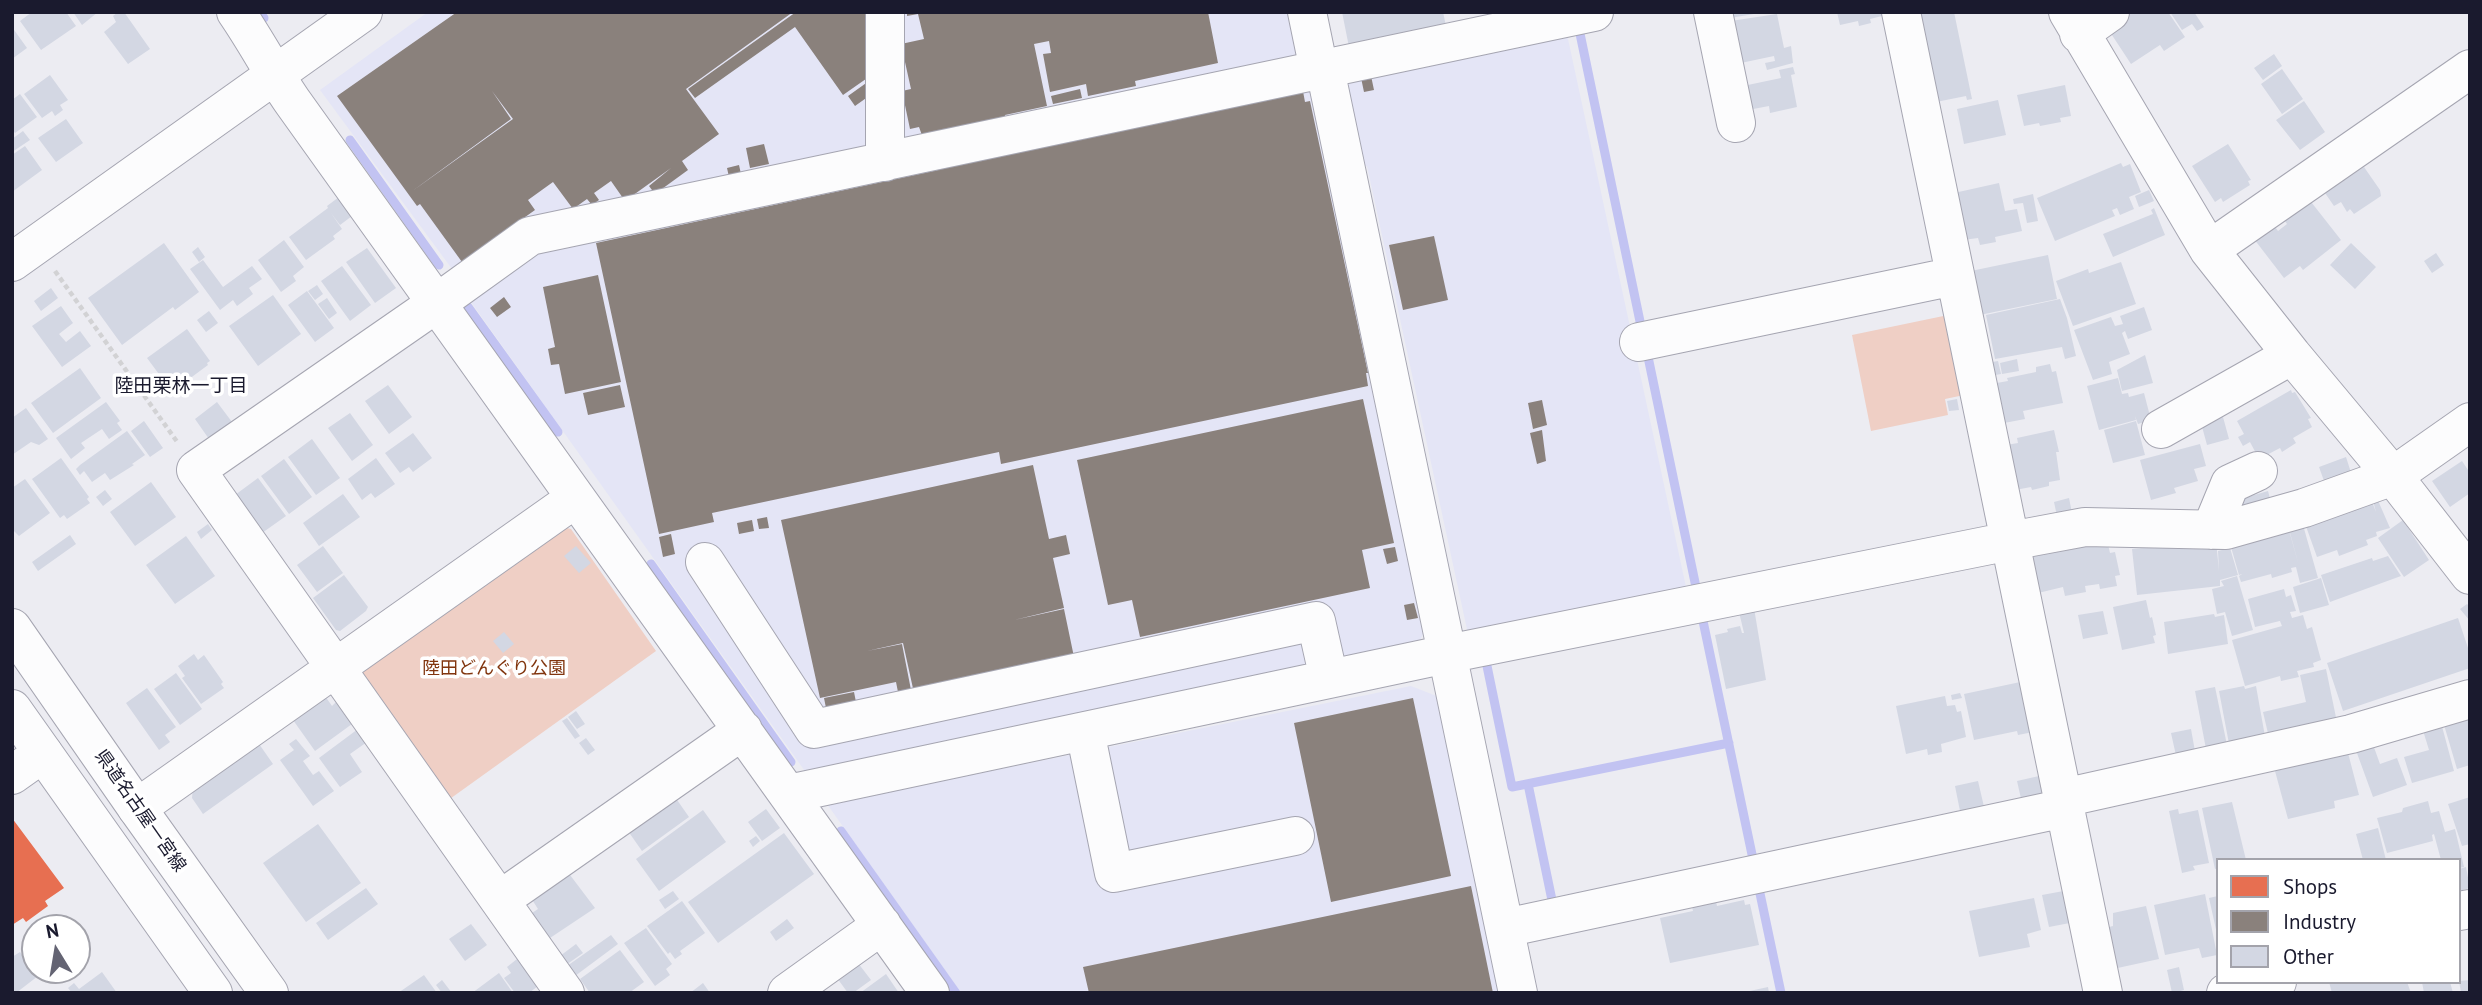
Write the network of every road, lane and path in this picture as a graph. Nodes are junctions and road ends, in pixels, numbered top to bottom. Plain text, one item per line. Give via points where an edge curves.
1 (236, 12) edge
2 (363, 12) edge
3 (885, 12) edge
4 (1307, 12) edge
5 (1594, 12) edge
6 (1713, 12) edge
7 (1901, 12) edge
8 (2110, 12) edge
9 (1518, 20) edge
10 (2073, 23) edge
11 (2470, 69) edge
12 (1322, 70) junction
13 (274, 75) junction
14 (1736, 123) dead end
15 (886, 162) junction
16 (2209, 250) junction
17 (12, 261) edge
18 (55, 271) dead end
19 (1955, 276) junction
20 (437, 303) junction
21 (1639, 342) dead end
22 (2292, 355) junction
23 (2470, 422) edge
24 (2161, 429) dead end
25 (196, 470) junction
26 (2258, 471) dead end
27 (2393, 475) junction
28 (576, 498) junction
29 (2211, 530) junction
30 (2010, 541) junction
31 (705, 562) dead end
32 (2470, 575) edge
33 (12, 628) edge
34 (1447, 654) junction
35 (335, 667) junction
36 (1329, 679) junction
37 (984, 693) junction
38 (2470, 699) edge
39 (12, 709) edge
40 (743, 730) junction
41 (1085, 731) junction
42 (997, 750) junction
43 (43, 753) junction
44 (12, 775) edge
45 (788, 794) junction
46 (2064, 803) junction
47 (137, 808) junction
48 (1295, 836) dead end
49 (500, 900) junction
50 (882, 925) junction
51 (1505, 928) junction
52 (2268, 984) edge
53 (213, 993) edge
54 (269, 993) edge
55 (565, 993) edge
56 (787, 993) edge
57 (930, 993) edge
58 (1518, 993) edge
59 (2103, 993) edge
60 (2226, 993) edge

1 - 13 street
2 - 13 street
3 - 15 street
4 - 12 street
5 - 9 street
6 - 14 street
7 - 19 street
8 - 10 street
9 - 12 street
10 - 16 street
11 - 16 street
12 - 15 street
12 - 34 street
13 - 17 street
13 - 20 street
15 - 20 street via 530,236
16 - 22 street
18 - 25 path
19 - 21 street
19 - 30 street
20 - 25 street
20 - 28 street
22 - 24 street
22 - 27 street
23 - 27 street
25 - 35 street
26 - 29 street via 2230,484
27 - 29 street via 2304,508
27 - 32 street
28 - 35 street
28 - 40 street
29 - 30 street via 2085,527
30 - 34 street
30 - 46 street
31 - 37 street via 814,729
33 - 47 street, 県道名古屋一宮線
34 - 36 street
34 - 51 street
35 - 47 street
35 - 49 street
36 - 37 street via 1316,621
36 - 41 street
37 - 42 street
38 - 46 street via 2351,734
39 - 43 street
40 - 45 street
40 - 49 street
41 - 42 street
41 - 48 street via 1114,873
42 - 45 street
43 - 44 street
43 - 53 street
45 - 50 street
46 - 51 street
46 - 59 street
47 - 54 street, 県道名古屋一宮線
49 - 55 street
50 - 56 street
50 - 57 street
51 - 58 street
52 - 60 street

